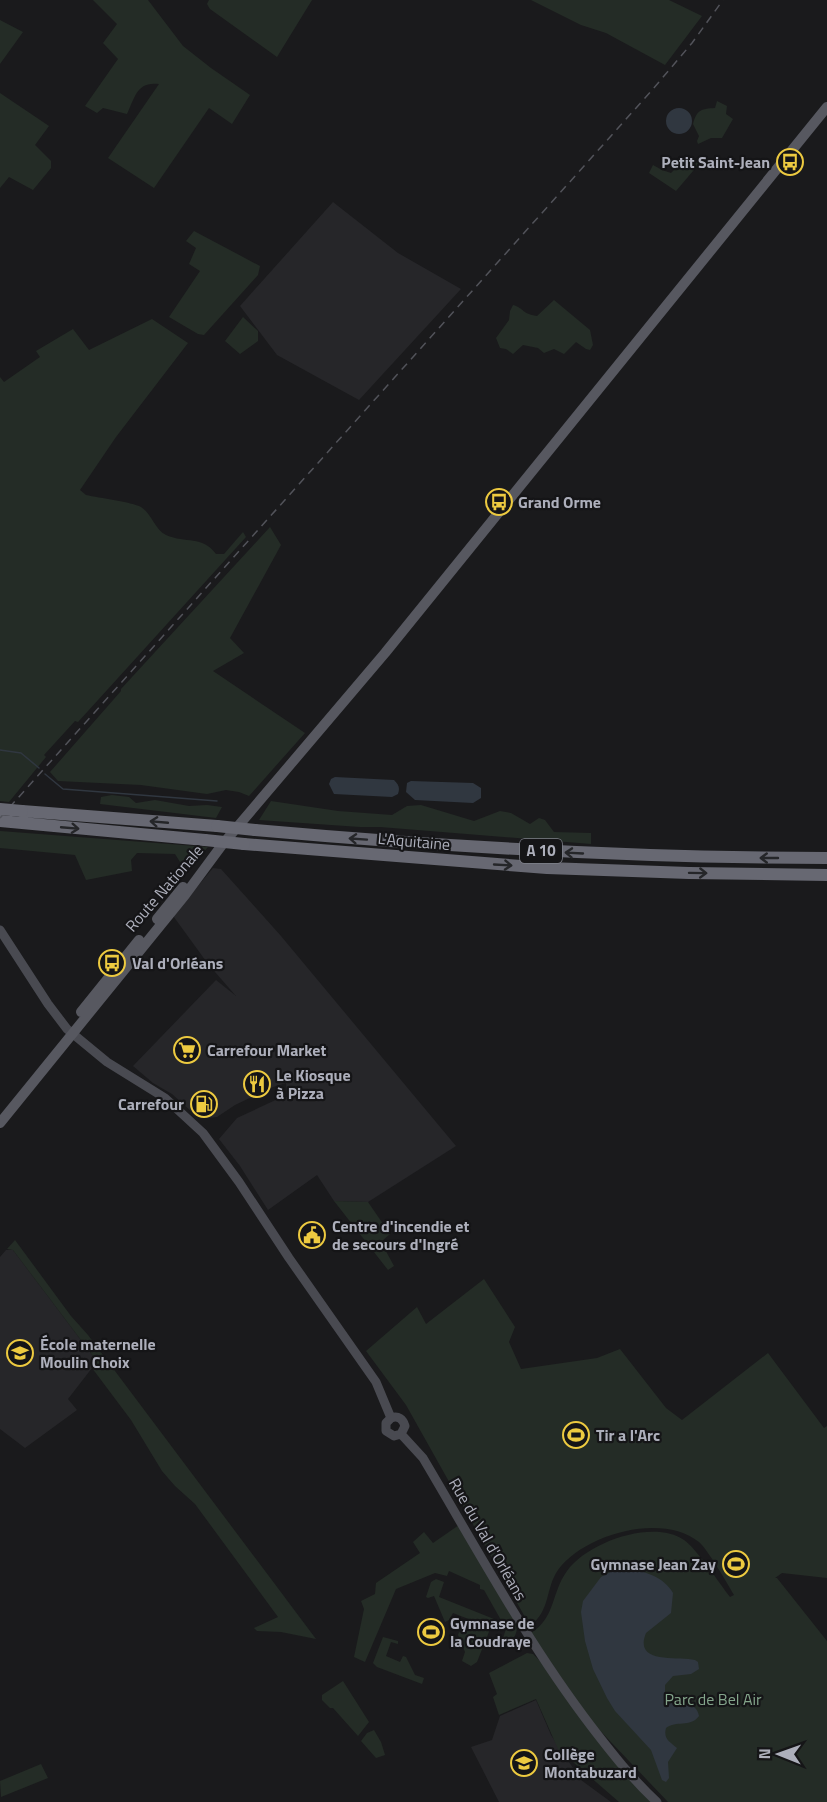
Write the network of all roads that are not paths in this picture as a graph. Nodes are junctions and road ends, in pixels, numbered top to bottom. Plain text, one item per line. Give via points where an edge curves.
1 (827, 107) edge
2 (0, 809) edge
3 (6, 822) edge
4 (827, 858) edge
5 (827, 875) edge
6 (0, 930) edge
7 (70, 1032) junction
8 (0, 1118) edge
9 (0, 1123) edge
10 (391, 1418) junction
11 (401, 1434) junction
12 (657, 1802) edge

1 - 7 main road, Route Nationale via 385,653 169,903
4 -> 2 highway, L'Aquitaine / A 10, bridge via 618,855 446,845
3 -> 5 highway, L'Aquitaine / A 10, bridge via 536,867
6 - 7 street, Rue du Val d'Orléans
7 - 8 main road, Route Nationale
7 - 9 main road, Route Nationale
7 - 10 street, Rue du Val d'Orléans via 165,1098 203,1133 376,1382
10 - 11 street, Rue du Val d'Orléans via 397,1417 404,1423
10 - 11 street, Rue du Val d'Orléans via 386,1431 394,1436
11 - 12 street, Rue du Val d'Orléans via 423,1458 522,1627 562,1686 618,1761

